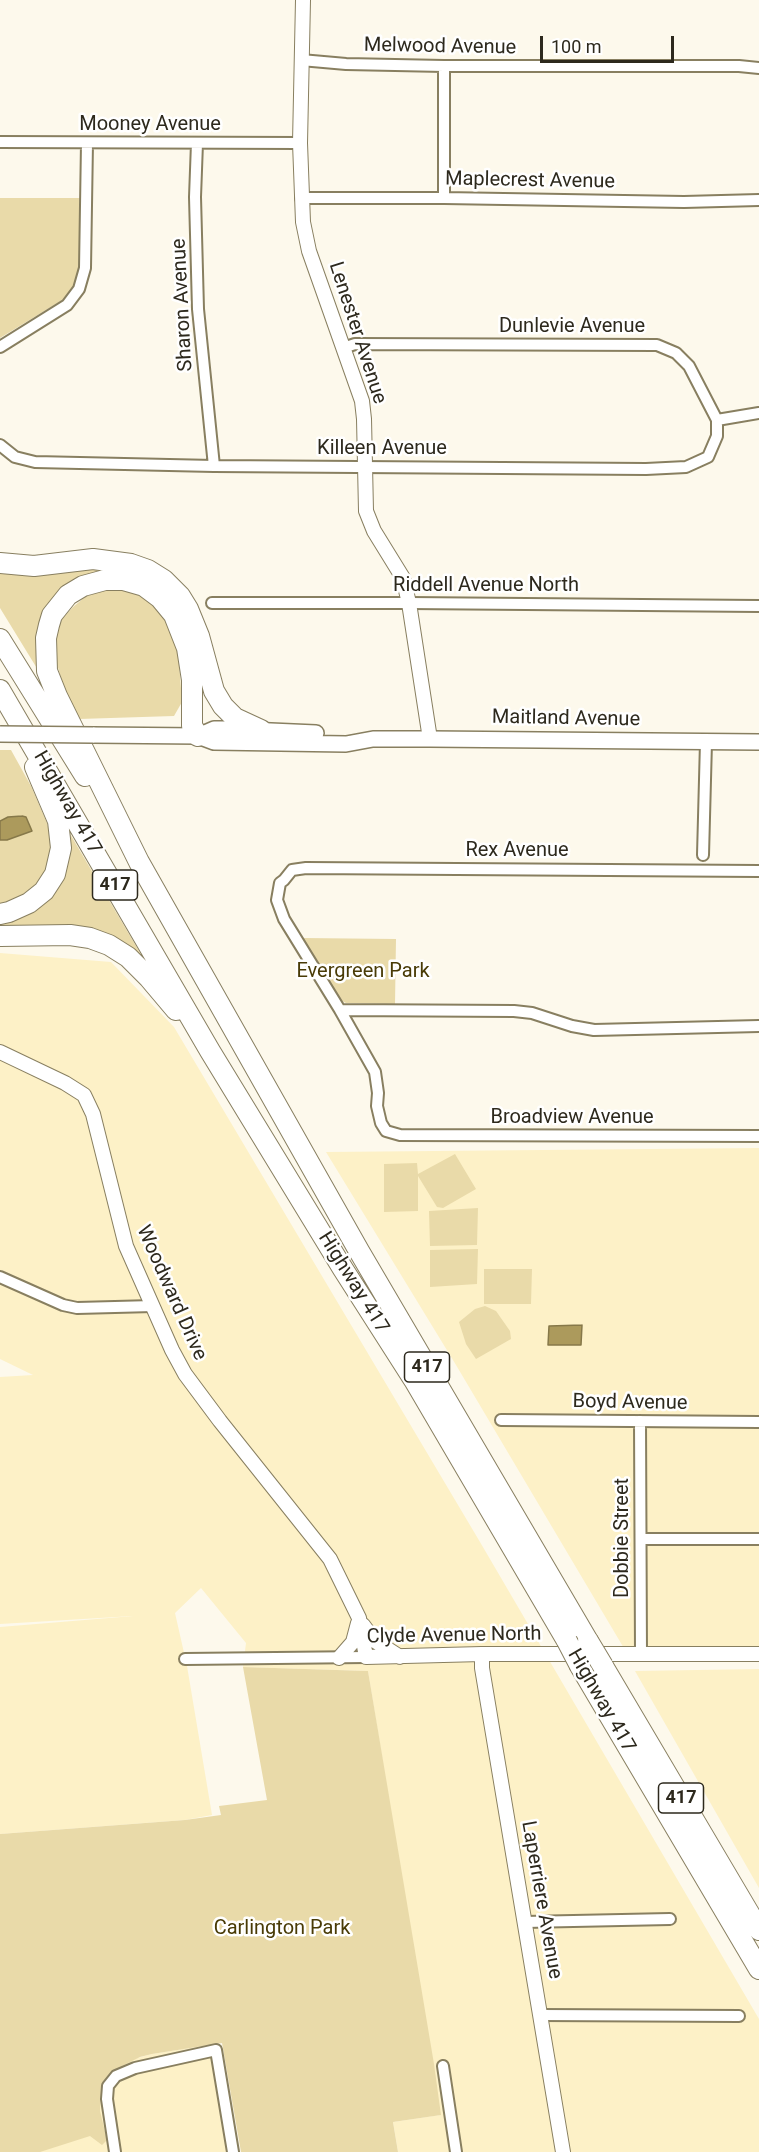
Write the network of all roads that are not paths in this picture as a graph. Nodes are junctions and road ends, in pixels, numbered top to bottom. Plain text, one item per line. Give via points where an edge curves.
1 (303, 0) edge
2 (301, 60) junction
3 (444, 66) junction
4 (759, 68) edge
5 (0, 142) edge
6 (87, 143) junction
7 (198, 143) junction
8 (300, 143) junction
9 (301, 198) junction
10 (444, 198) junction
11 (759, 200) edge
12 (0, 347) edge
13 (343, 348) junction
14 (759, 413) edge
15 (717, 420) junction
16 (0, 445) edge
17 (214, 466) junction
18 (365, 467) junction
19 (0, 563) edge
20 (212, 603) dead end
21 (409, 603) junction
22 (759, 606) edge
23 (199, 636) junction
24 (0, 639) edge
25 (0, 690) edge
26 (19, 720) junction
27 (261, 730) junction
28 (0, 735) edge
29 (198, 736) junction
30 (373, 739) junction
31 (430, 739) junction
32 (706, 742) junction
33 (759, 742) edge
34 (703, 855) dead end
35 (139, 862) junction
36 (759, 871) edge
37 (0, 914) edge
38 (0, 936) edge
39 (340, 1010) junction
40 (759, 1026) edge
41 (210, 1051) junction
42 (0, 1052) edge
43 (759, 1136) edge
44 (0, 1277) edge
45 (153, 1306) junction
46 (501, 1420) dead end
47 (640, 1421) junction
48 (759, 1422) edge
49 (641, 1539) junction
50 (759, 1539) edge
51 (359, 1618) junction
52 (482, 1654) junction
53 (641, 1654) junction
54 (759, 1654) edge
55 (366, 1657) junction
56 (400, 1657) junction
57 (339, 1658) junction
58 (185, 1659) dead end
59 (670, 1919) dead end
60 (525, 1922) junction
61 (759, 1930) edge
62 (759, 1969) edge
63 (541, 2015) junction
64 (739, 2016) dead end
65 (443, 2066) dead end
66 (115, 2152) edge
67 (233, 2152) edge
68 (456, 2152) edge
69 (563, 2152) edge

1 - 2 street, Lenester Avenue
2 - 3 street, Melwood Avenue
2 - 8 street, Lenester Avenue
3 - 4 street, Melwood Avenue
3 - 10 street
5 - 6 street, Mooney Avenue
6 - 7 street, Mooney Avenue
6 - 12 street via 85,268 79,289 67,305
7 - 8 street, Mooney Avenue
7 - 17 street, Sharon Avenue via 198,309
8 - 9 street, Lenester Avenue
9 - 10 street, Maplecrest Avenue
9 - 13 street, Lenester Avenue via 309,252
10 - 11 street, Maplecrest Avenue
13 - 15 street, Dunlevie Avenue via 355,344 657,345 676,353 689,366
13 - 18 street, Lenester Avenue via 362,401
14 - 15 street
15 - 18 street, Killeen Avenue via 717,436 708,457 686,467
16 - 17 street, Killeen Avenue via 15,457 35,462
17 - 18 street, Killeen Avenue
18 - 21 street, Lenester Avenue via 366,511 403,578
19 - 23 highway via 34,566 93,559 148,570 180,596
20 - 21 street, Riddell Avenue North
21 - 22 street, Riddell Avenue North
21 - 31 street, Lenester Avenue
23 - 27 highway via 214,691 223,706 235,718
23 - 29 highway via 205,683 203,726
24 - 35 highway, 417
25 - 26 highway, Highway 417 / 417
26 - 37 highway via 58,822 61,848 55,874 44,891 29,903
26 - 41 highway, Highway 417 / 417
27 - 29 main road, Maitland Avenue via 214,729
27 - 30 main road, Maitland Avenue
28 - 29 main road, Maitland Avenue, bridge
29 - 30 main road, Maitland Avenue via 214,742 346,744
29 - 35 highway via 192,726 187,648 174,615 160,598 144,586 105,580 68,595 49,625 47,671
30 - 31 main road, Maitland Avenue
31 - 32 main road, Maitland Avenue
32 - 33 main road, Maitland Avenue
32 - 34 street
35 - 61 highway, 417, bridge via 359,1251
36 - 39 street, Rex Avenue via 292,870 280,883 277,900 284,919
38 - 41 highway via 70,935 109,945 149,978
39 - 40 street via 514,1011 594,1030
39 - 43 street, Broadview Avenue via 375,1072 377,1106 386,1131 400,1135
41 - 62 highway, Highway 417 / 417, bridge via 414,1380
42 - 45 street, Woodward Drive via 84,1095 93,1114 126,1246
44 - 45 street via 77,1308
45 - 51 street, Woodward Drive via 185,1374 330,1559
46 - 47 street, Boyd Avenue
47 - 48 street, Boyd Avenue
47 - 49 street, Dobbie Street
49 - 50 street
49 - 53 street, Dobbie Street
51 - 55 street, Woodward Drive
51 - 56 street via 375,1641
51 - 57 street via 353,1642
52 - 53 street, Clyde Avenue North
52 - 56 street, Clyde Avenue North
52 - 60 street, Laperriere Avenue
53 - 54 street, Clyde Avenue North
55 - 56 street, Clyde Avenue North
55 - 57 street, Clyde Avenue North
57 - 58 street, Clyde Avenue North
59 - 60 street
60 - 63 street, Laperriere Avenue
63 - 64 street
63 - 69 street, Laperriere Avenue
65 - 68 street
66 - 67 street via 107,2099 108,2086 116,2076 216,2050

